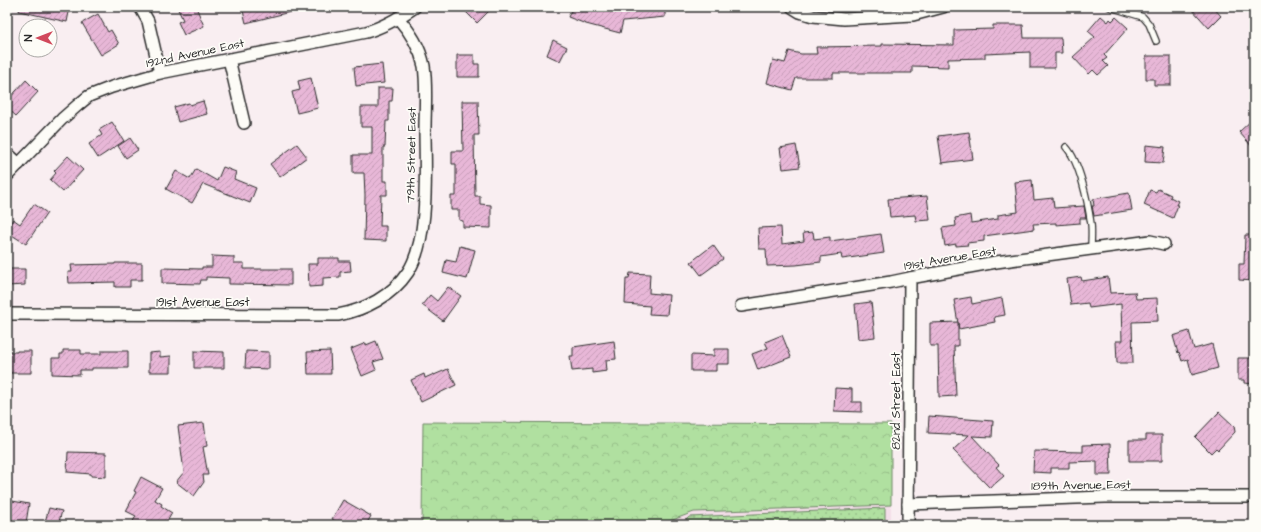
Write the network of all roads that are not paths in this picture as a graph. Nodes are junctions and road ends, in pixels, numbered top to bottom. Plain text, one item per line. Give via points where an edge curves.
1 (140, 7) edge
2 (415, 7) edge
3 (792, 7) edge
4 (942, 7) edge
5 (1110, 7) edge
6 (398, 18) junction
7 (1156, 41) dead end
8 (228, 59) junction
9 (160, 73) junction
10 (244, 122) dead end
11 (1066, 147) dead end
12 (7, 153) edge
13 (19, 164) junction
14 (7, 176) edge
15 (1164, 244) dead end
16 (1091, 250) junction
17 (910, 278) junction
18 (392, 290) joint
19 (741, 306) dead end
20 (7, 314) edge
21 (1254, 497) edge
22 (908, 504) junction
23 (908, 525) edge

1 - 9 street via 148,21
2 - 6 street, 192nd Avenue East
3 - 4 street via 813,16 844,19 913,15
5 - 7 lane via 1143,17 1150,24
6 - 8 street, 192nd Avenue East via 378,29 366,32
6 - 18 street, 79th Street East via 411,33 424,67 425,186 419,246 408,272
8 - 9 street, 192nd Avenue East
8 - 10 street
9 - 13 street, 192nd Avenue East via 89,96 62,119
11 - 16 lane via 1079,169 1091,224
12 - 13 street
13 - 14 street, 192nd Avenue East
15 - 16 street, 191st Avenue East via 1150,241
16 - 17 street, 191st Avenue East via 996,262
17 - 19 street, 191st Avenue East
17 - 22 street, 82nd Street East
18 - 20 street, 191st Avenue East via 359,310 338,315
21 - 22 street, 189th Avenue East via 1105,497
22 - 23 street, 82nd Street East

